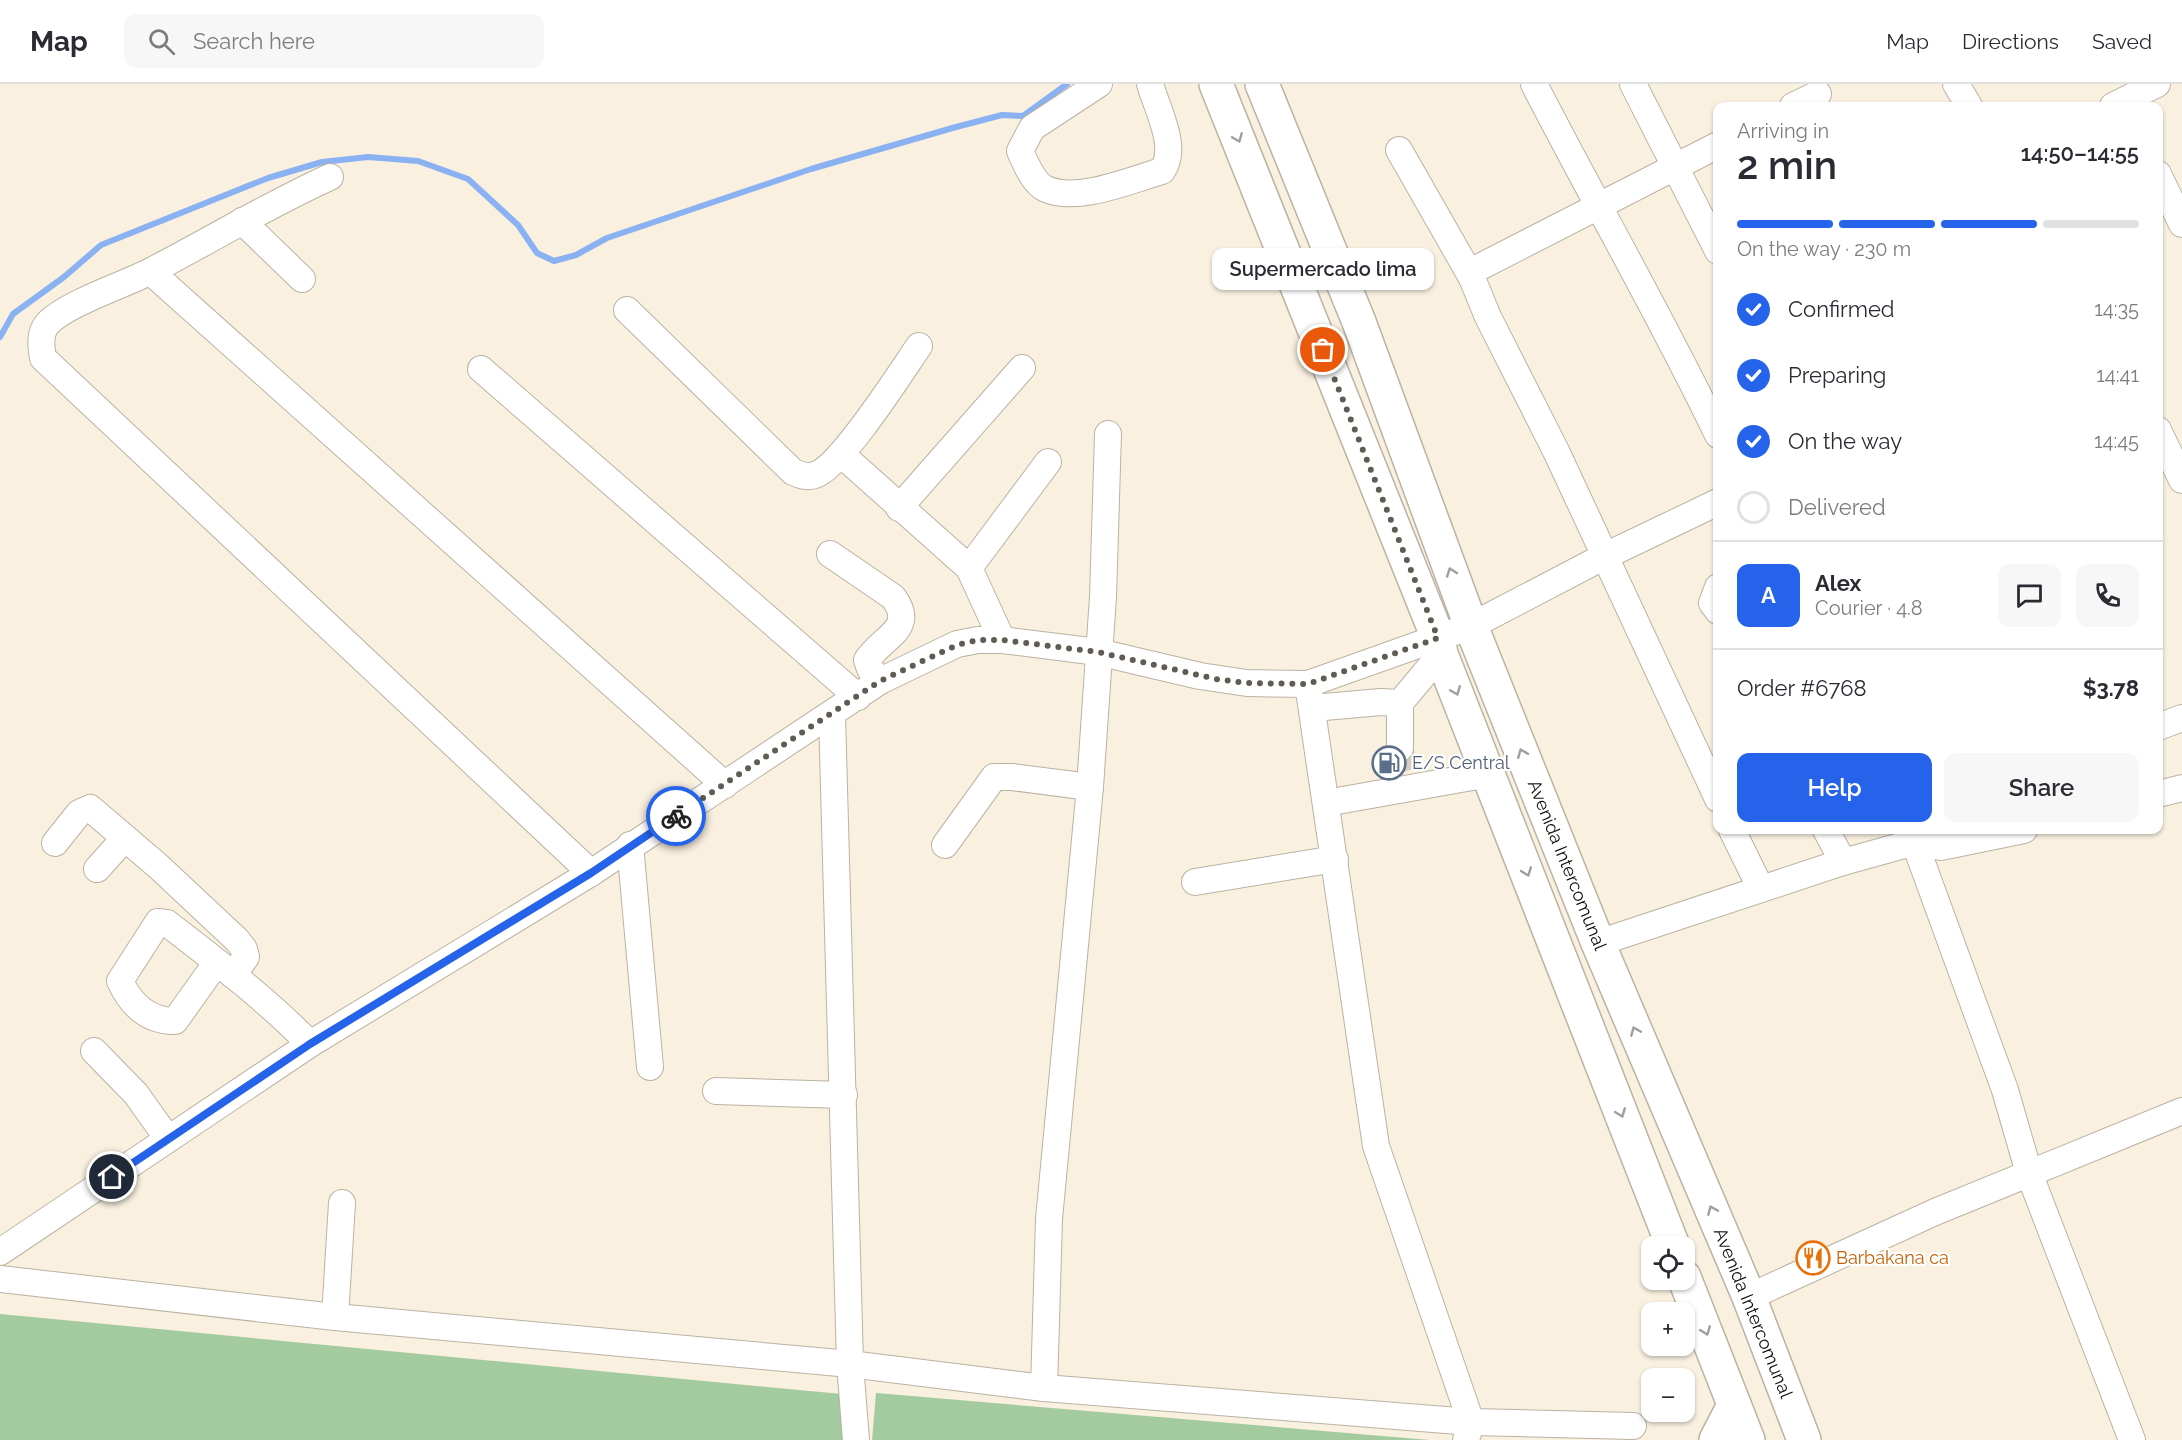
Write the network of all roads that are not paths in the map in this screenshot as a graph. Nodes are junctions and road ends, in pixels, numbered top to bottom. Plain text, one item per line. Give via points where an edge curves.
1 (1099, 84) edge
2 (1150, 84) edge
3 (1216, 84) edge
4 (1262, 84) edge
5 (1534, 84) edge
6 (1633, 84) edge
7 (1956, 84) edge
8 (2157, 84) edge
9 (1818, 95) edge
10 (2120, 100) edge
11 (1802, 102) edge
12 (1967, 102) edge
13 (1713, 147) edge
14 (1399, 150) dead end
15 (1675, 166) junction
16 (330, 177) dead end
17 (2163, 184) edge
18 (1597, 207) junction
19 (242, 221) junction
20 (2182, 224) edge
21 (1713, 241) edge
22 (151, 272) junction
23 (1470, 272) junction
24 (302, 279) dead end
25 (627, 310) dead end
26 (920, 346) dead end
27 (1022, 368) dead end
28 (482, 369) dead end
29 (1713, 425) edge
30 (1108, 434) dead end
31 (2163, 440) edge
32 (841, 454) junction
33 (1048, 462) dead end
34 (2182, 480) edge
35 (1713, 504) edge
36 (900, 508) junction
37 (830, 554) dead end
38 (1604, 557) junction
39 (969, 568) junction
40 (1471, 626) junction
41 (1002, 640) junction
42 (1440, 646) junction
43 (1098, 652) junction
44 (880, 681) junction
45 (1310, 696) junction
46 (858, 697) junction
47 (1400, 702) junction
48 (832, 715) junction
49 (2182, 718) edge
50 (2163, 725) edge
51 (1407, 769) junction
52 (1489, 774) junction
53 (725, 785) junction
54 (1090, 787) junction
55 (1713, 788) edge
56 (2182, 788) edge
57 (2163, 793) edge
58 (1326, 803) junction
59 (1734, 834) edge
60 (1828, 834) edge
61 (1917, 834) edge
62 (2004, 834) edge
63 (125, 838) junction
64 (55, 843) dead end
65 (630, 845) junction
66 (945, 845) dead end
67 (1335, 859) junction
68 (1842, 862) junction
69 (97, 870) dead end
70 (591, 873) junction
71 (1195, 882) dead end
72 (1761, 889) junction
73 (1598, 943) junction
74 (310, 1044) junction
75 (94, 1051) dead end
76 (650, 1067) dead end
77 (716, 1091) dead end
78 (844, 1095) junction
79 (2182, 1111) edge
80 (168, 1139) junction
81 (2029, 1173) junction
82 (342, 1203) dead end
83 (1669, 1236) edge
84 (0, 1251) edge
85 (0, 1279) edge
86 (1689, 1290) edge
87 (1749, 1297) junction
88 (335, 1317) junction
89 (850, 1364) junction
90 (1044, 1388) junction
91 (1734, 1405) junction
92 (1633, 1426) dead end
93 (1469, 1431) edge
94 (856, 1440) edge
95 (1716, 1440) edge
96 (1748, 1440) edge
97 (1804, 1440) edge
98 (2132, 1440) edge

1 - 2 street via 1032,128 1020,151 1034,179 1046,189 1081,194 1162,171 1170,150
3 -> 42 main road
40 -> 4 main road, Avenida Intercomunal via 1359,322
5 - 18 street
6 - 15 street
7 - 12 street
8 - 10 street
9 - 11 street
13 - 15 street
14 - 23 street
15 - 18 street
15 - 21 street
16 - 19 street
17 - 20 street
18 - 23 street
18 - 29 street
19 - 22 street
19 - 24 street
22 - 53 street
22 - 70 street via 48,324 40,340 43,358
23 - 38 street
25 - 32 street via 793,472 817,475
26 - 32 street
27 - 36 street
28 - 46 street
30 - 43 street
31 - 34 street
32 - 36 street
33 - 39 street
35 - 38 street
36 - 39 street
37 - 44 street via 893,597 903,615 901,626 867,660
38 - 40 street
38 - 55 street
39 - 41 street
40 - 42 street
73 -> 40 main road, Avenida Intercomunal
41 - 43 street
41 - 44 street via 957,645
42 - 45 street
42 - 47 street
42 -> 52 main road
43 - 45 street
43 - 54 street
44 - 46 street
45 - 47 street
45 - 58 street
46 - 48 street
47 - 51 street
48 - 53 street
48 - 78 street
49 - 50 street
51 - 52 street
51 - 58 street
52 -> 83 main road
53 - 65 street
54 - 66 street via 994,777
54 - 90 street via 1049,1219
56 - 57 street
58 - 67 street
59 - 72 street
60 - 68 street
61 - 62 street via 1941,847
61 - 68 street
61 - 81 street via 2005,1090
63 - 64 street via 90,808 79,813
63 - 69 street
63 - 74 street via 244,949 246,957 225,968
65 - 70 street
65 - 76 street
67 - 71 street
67 - 93 street via 1376,1146
68 - 72 street
70 - 74 street
72 - 73 street
87 -> 73 main road, Avenida Intercomunal
74 - 80 street
75 - 80 street via 136,1094
77 - 78 street
78 - 89 street
79 - 81 street
80 - 84 street
81 - 87 street
81 - 98 street
82 - 88 street
85 - 88 street
86 -> 91 main road
87 - 97 main road, Avenida Intercomunal
88 - 89 street
89 - 90 street
89 - 94 street
90 - 93 street
91 - 95 main road
91 - 96 main road
92 - 93 street

